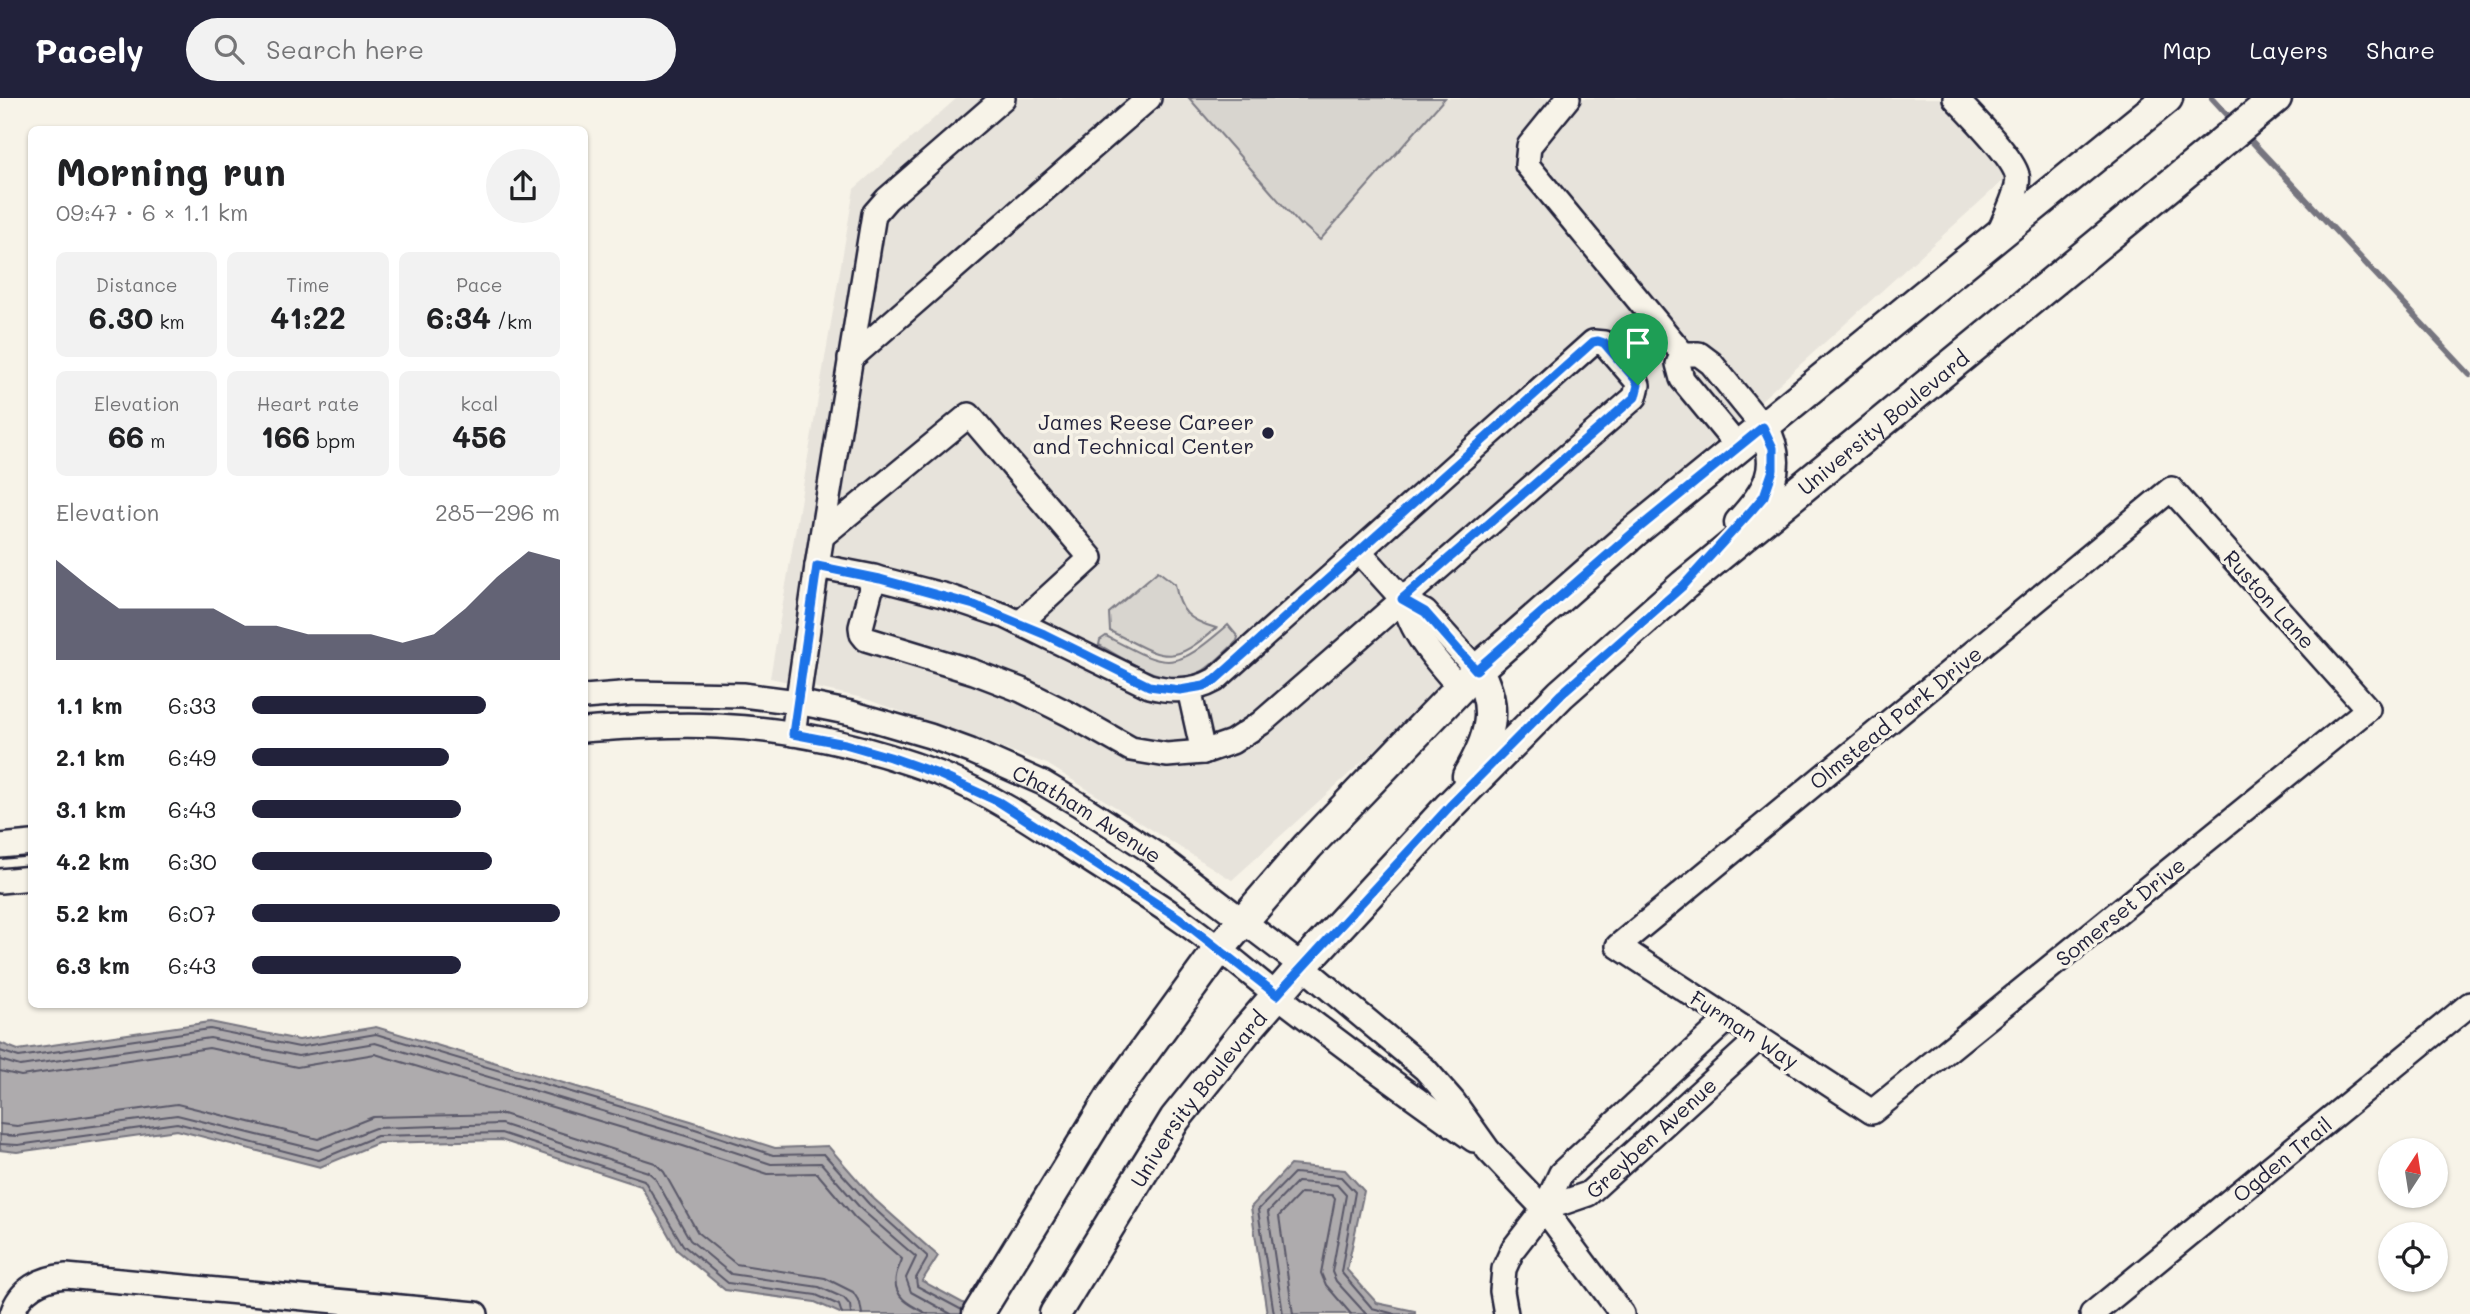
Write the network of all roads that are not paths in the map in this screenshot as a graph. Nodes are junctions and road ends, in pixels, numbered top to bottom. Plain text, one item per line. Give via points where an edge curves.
1 (1003, 98) edge
2 (1149, 98) edge
3 (1568, 98) edge
4 (1955, 98) edge
5 (2276, 98) edge
6 (2159, 104) edge
7 (1997, 237) junction
8 (1683, 354) junction
9 (850, 359) junction
10 (1763, 427) junction
11 (1738, 447) junction
12 (2171, 489) joint
13 (822, 536) junction
14 (1360, 552) junction
15 (817, 566) junction
16 (874, 577) junction
17 (1684, 585) junction
18 (1403, 601) junction
19 (1020, 622) junction
20 (1468, 679) junction
21 (1189, 689) junction
22 (588, 697) edge
23 (797, 702) junction
24 (2368, 709) joint
25 (588, 730) edge
26 (793, 734) junction
27 (1203, 752) junction
28 (1450, 806) junction
29 (28, 843) edge
30 (0, 846) edge
31 (28, 878) edge
32 (0, 881) edge
33 (1242, 920) junction
34 (1618, 946) joint
35 (1219, 948) junction
36 (1302, 966) junction
37 (1277, 995) junction
38 (2470, 1004) edge
39 (1729, 1018) junction
40 (1759, 1038) junction
41 (1872, 1112) joint
42 (1488, 1150) junction
43 (1544, 1209) junction
44 (984, 1303) edge
45 (305, 1306) edge
46 (12, 1314) edge
47 (477, 1314) edge
48 (1055, 1314) edge
49 (1506, 1314) edge
50 (1622, 1314) edge
51 (2092, 1314) edge

1 - 9 street via 874,214
2 - 9 street
3 - 8 street via 1529,146 1527,165
4 - 7 street via 2009,159 2017,175
5 - 17 main road, University Boulevard
6 - 7 main road
7 - 10 main road
8 - 10 street via 1699,354 1711,363
8 - 11 street via 1678,364 1682,379
9 - 13 street
10 - 11 main road
10 - 17 main road via 1774,456 1764,496
11 - 20 main road
12 - 24 street, Ruston Lane
12 - 34 street, Olmstead Park Drive
13 - 15 street
13 - 19 street via 970,415 1091,558
14 - 18 street
14 - 18 street via 1593,342 1604,343 1636,380 1635,397
14 - 21 street via 1215,680
15 - 16 street
15 - 23 street
16 - 19 street
16 - 27 street via 861,627 866,639 1021,690 1131,749 1167,755
17 - 28 main road, University Boulevard via 1561,694
18 - 20 street via 1425,612
18 - 27 street via 1261,723 1232,742
19 - 21 street via 1149,686
20 - 28 main road via 1486,686 1490,725
20 - 33 main road
21 - 27 street
22 - 23 street, Chatham Avenue via 679,693
23 - 26 street
23 - 33 street, Chatham Avenue via 930,736 1043,783 1143,845
24 - 41 street, Somerset Drive
25 - 26 street, Chatham Avenue via 673,725
26 - 35 street, Chatham Avenue via 890,757 970,787 1052,835
28 - 36 main road, University Boulevard
29 - 30 street
31 - 32 street
33 - 35 main road
33 - 36 street, Chatham Avenue
34 - 39 street, Furman Way
35 - 37 street, Chatham Avenue
35 - 44 main road via 1112,1096
36 - 37 main road, University Boulevard
36 - 42 street, Chatham Avenue via 1425,1069
37 - 42 street, Chatham Avenue
37 - 48 main road, University Boulevard via 1175,1119
38 - 51 street, Ogden Trail
39 - 40 street, Furman Way
39 - 43 street, Greyben Avenue via 1561,1173
40 - 41 street, Furman Way
40 - 43 street, Greyben Avenue via 1588,1194
42 - 43 street, Chatham Avenue
43 - 49 street via 1513,1249 1504,1269
43 - 50 street, Chatham Avenue
45 - 46 street via 66,1276 32,1286
45 - 47 street

